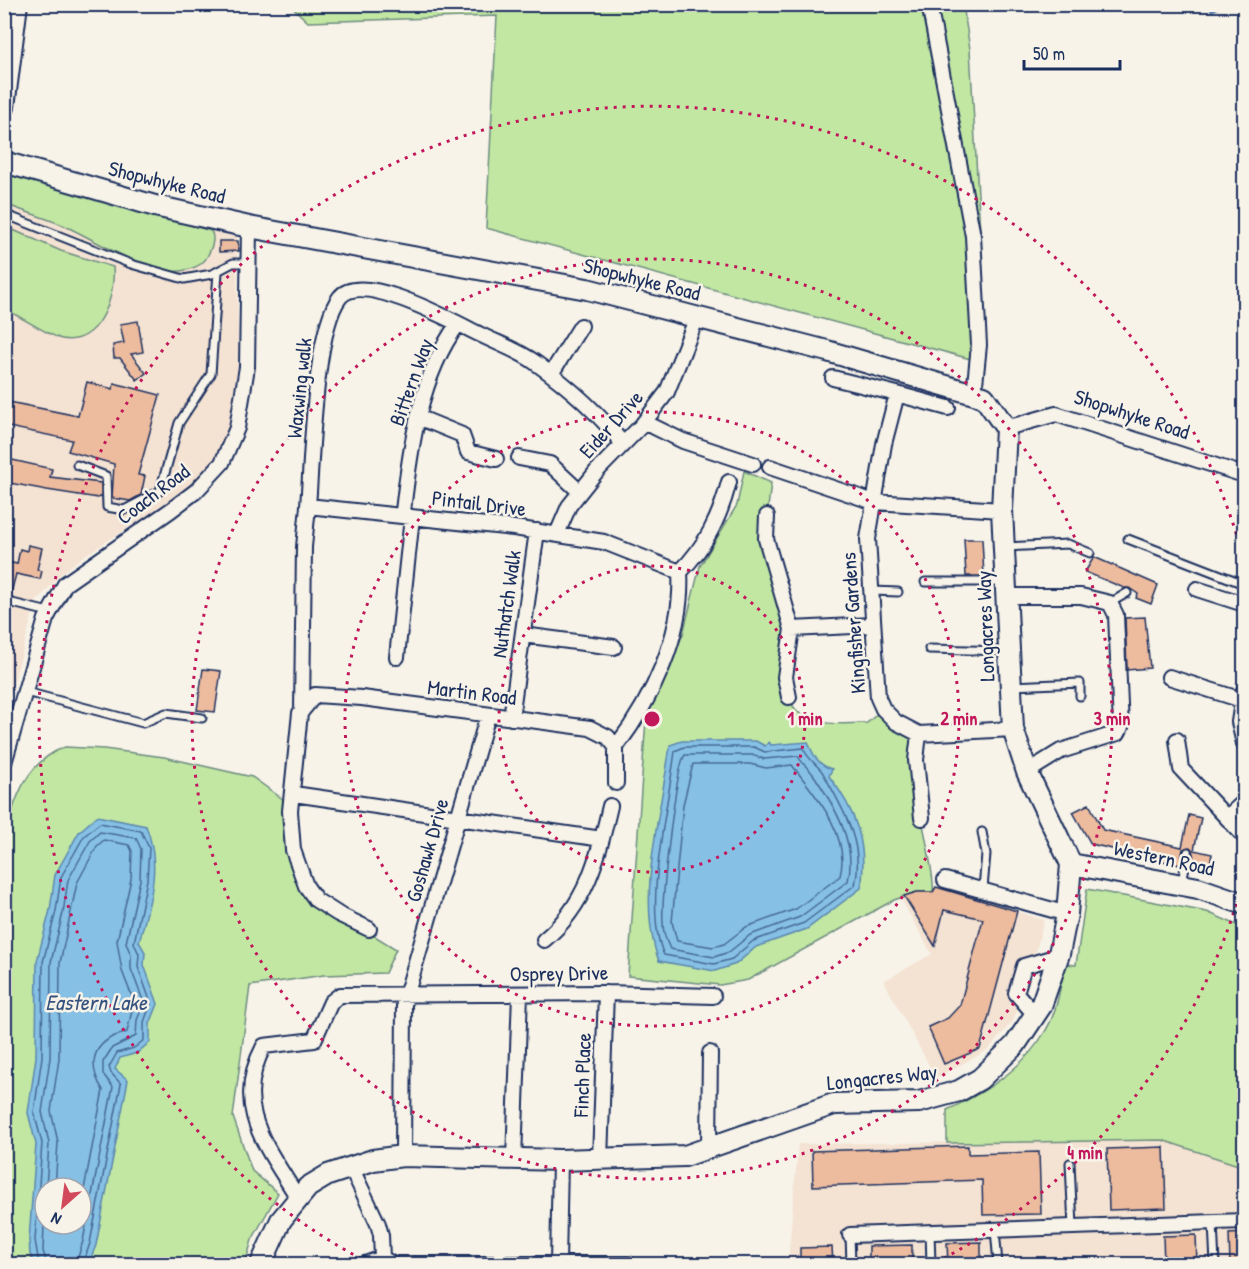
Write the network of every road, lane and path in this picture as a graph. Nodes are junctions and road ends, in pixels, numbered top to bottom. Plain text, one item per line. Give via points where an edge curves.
1 (16, 4) edge
2 (929, 4) edge
3 (4, 107) edge
4 (4, 162) edge
5 (4, 214) edge
6 (249, 227) junction
7 (248, 263) junction
8 (218, 272) junction
9 (697, 317) junction
10 (458, 324) junction
11 (581, 326) dead end
12 (551, 374) junction
13 (833, 378) dead end
14 (897, 394) junction
15 (974, 394) junction
16 (948, 408) dead end
17 (417, 417) junction
18 (644, 422) junction
19 (1006, 428) junction
20 (622, 443) junction
21 (519, 458) dead end
22 (496, 459) dead end
23 (753, 464) dead end
24 (77, 465) dead end
25 (770, 467) dead end
26 (1245, 475) edge
27 (729, 482) dead end
28 (580, 492) junction
29 (874, 502) junction
30 (308, 506) junction
31 (1002, 510) junction
32 (406, 516) junction
33 (767, 516) dead end
34 (537, 531) junction
35 (557, 534) junction
36 (1128, 539) dead end
37 (1006, 547) junction
38 (1090, 553) dead end
39 (681, 572) junction
40 (925, 582) dead end
41 (1245, 584) edge
42 (1008, 589) junction
43 (1197, 589) dead end
44 (873, 591) junction
45 (898, 592) dead end
46 (1127, 593) dead end
47 (4, 601) edge
48 (1110, 603) junction
49 (1245, 604) edge
50 (49, 612) junction
51 (873, 625) junction
52 (792, 629) junction
53 (523, 635) junction
54 (614, 647) dead end
55 (929, 649) dead end
56 (1011, 651) junction
57 (397, 657) dead end
58 (1169, 677) dead end
59 (1012, 686) junction
60 (26, 692) junction
61 (1243, 695) edge
62 (1080, 696) dead end
63 (789, 697) dead end
64 (302, 711) junction
65 (488, 715) junction
66 (202, 718) dead end
67 (511, 718) junction
68 (1013, 729) junction
69 (919, 734) junction
70 (1177, 740) dead end
71 (1245, 744) edge
72 (616, 747) junction
73 (4, 763) edge
74 (1027, 772) junction
75 (616, 783) dead end
76 (294, 794) junction
77 (1245, 802) edge
78 (610, 806) dead end
79 (1227, 817) junction
80 (458, 818) junction
81 (922, 818) dead end
82 (982, 832) dead end
83 (1245, 836) edge
84 (602, 840) junction
85 (1188, 852) dead end
86 (1071, 864) junction
87 (945, 880) dead end
88 (1182, 885) junction
89 (983, 889) junction
90 (1245, 904) edge
91 (1067, 914) junction
92 (369, 929) dead end
93 (544, 940) dead end
94 (1059, 956) junction
95 (606, 993) junction
96 (520, 994) junction
97 (406, 996) junction
98 (713, 996) dead end
99 (1036, 1016) junction
100 (710, 1053) dead end
101 (709, 1147) junction
102 (403, 1156) junction
103 (514, 1159) junction
104 (600, 1159) junction
105 (560, 1160) junction
106 (1070, 1163) dead end
107 (351, 1167) junction
108 (300, 1196) junction
109 (1245, 1221) edge
110 (1213, 1222) junction
111 (1073, 1227) junction
112 (995, 1229) junction
113 (930, 1232) junction
114 (850, 1235) joint
115 (382, 1258) junction
116 (261, 1264) edge
117 (365, 1264) edge
118 (404, 1264) edge
119 (528, 1264) edge
120 (558, 1264) edge
121 (629, 1264) edge
122 (851, 1264) edge
123 (931, 1264) edge
124 (998, 1264) edge
125 (1215, 1264) edge

1 - 3 main road
2 - 15 street via 973,236 979,345
4 - 6 main road, Shopwhyke Road via 155,206
5 - 8 lane via 159,273 184,279
6 - 7 street, Coach Road
6 - 9 main road, Shopwhyke Road via 512,274
7 - 8 lane via 233,263
7 - 50 street, Coach Road via 247,367 237,428 222,463 196,491 65,584
8 - 24 lane via 211,374 179,423 160,491 124,510 106,507 106,476
9 - 15 main road, Shopwhyke Road
9 - 18 street, Eider Drive via 670,387
10 - 12 street, Bittern Way via 512,348
10 - 17 street, Bittern Way via 439,358
10 - 30 street, Waxwing walk via 396,297 361,290 341,296 321,348
11 - 12 street
12 - 20 street, Bittern Way via 609,426
13 - 14 street
14 - 16 street
14 - 29 street, Kingfisher Gardens
15 - 19 main road, Shopwhyke Road via 984,398
17 - 22 street via 462,435 468,452
17 - 32 street, Bittern Way via 408,459
18 - 20 street, Eider Drive
18 - 23 street via 683,441
19 - 26 street, Shopwhyke Road via 1056,414
19 - 31 main road, Longacres Way
20 - 28 street, Eider Drive
21 - 28 street, Eider Drive via 550,464
25 - 29 street
27 - 39 street via 714,526
28 - 35 street, Eider Drive
29 - 31 street
29 - 44 street, Kingfisher Gardens via 868,539
30 - 32 street, Pintail Drive
30 - 64 street
31 - 37 main road, Longacres Way
32 - 34 street, Pintail Drive
32 - 57 street, Bittern Way
33 - 52 street via 766,539
34 - 35 street, Pintail Drive
34 - 53 street, Nuthatch Walk
35 - 39 street, Pintail Drive via 604,542
36 - 41 lane
37 - 38 lane via 1068,544
37 - 42 main road, Longacres Way
39 - 72 street via 677,616 661,669 635,722
40 - 42 lane
42 - 48 street
42 - 56 main road, Longacres Way
43 - 49 street
44 - 45 lane
44 - 51 street, Kingfisher Gardens
46 - 48 lane
47 - 50 lane
48 - 74 street via 1116,615 1118,733 1061,751
50 - 60 street, Coach Road
51 - 52 street
51 - 69 street, Kingfisher Gardens via 878,698 896,722
52 - 63 street via 785,677
53 - 54 street
53 - 67 street, Nuthatch Walk
55 - 56 lane
56 - 59 main road, Longacres Way
58 - 61 street
59 - 62 lane via 1080,683
59 - 68 main road, Longacres Way
60 - 66 lane via 143,723 166,713
60 - 73 street, Coach Road
61 - 71 street via 1239,722
64 - 65 street, Martin Road via 315,695
64 - 76 street
65 - 67 street, Martin Road
65 - 80 street, Goshawk Drive
67 - 72 street, Martin Road via 590,728 608,737
68 - 69 street
68 - 74 main road, Longacres Way
69 - 81 street via 916,760
70 - 79 street via 1181,769
72 - 75 street
74 - 86 main road, Longacres Way
76 - 80 street
76 - 92 street via 289,828 306,886 316,900
77 - 79 street
78 - 84 street
79 - 83 street
80 - 84 street
80 - 97 street, Goshawk Drive
82 - 89 lane via 986,854
84 - 93 street via 591,878 571,914
85 - 88 lane
86 - 88 main road, Western Road
86 - 91 main road, Longacres Way
87 - 89 street
88 - 90 main road, Western Road
89 - 91 street
91 - 94 main road, Longacres Way
94 - 99 main road, Longacres Way
94 - 99 street via 1024,966 1016,993
95 - 96 street, Osprey Drive
95 - 98 street, Osprey Drive
95 - 104 street, Finch Place
96 - 97 street, Osprey Drive
96 - 103 street
97 - 102 street, Goshawk Drive
97 - 108 street, Osprey Drive via 340,995 331,1002 314,1040 264,1046 260,1052 249,1103 255,1126
99 - 101 main road, Longacres Way via 1000,1062 959,1091 919,1102 834,1104
100 - 101 street
101 - 104 main road, Longacres Way via 685,1156
102 - 103 main road, Longacres Way
102 - 107 main road, Longacres Way
103 - 105 main road, Longacres Way
104 - 105 main road, Longacres Way
105 - 120 street
106 - 111 lane
107 - 108 main road, Longacres Way via 328,1175
107 - 115 street via 378,1224
108 - 116 main road, Longacres Way via 281,1220
109 - 110 street
110 - 111 street
110 - 125 lane
111 - 112 street
112 - 113 street
112 - 124 lane
113 - 114 street
113 - 123 lane
114 - 122 lane
115 - 117 street
115 - 118 street via 392,1264
118 - 119 street
119 - 120 street
120 - 121 street

